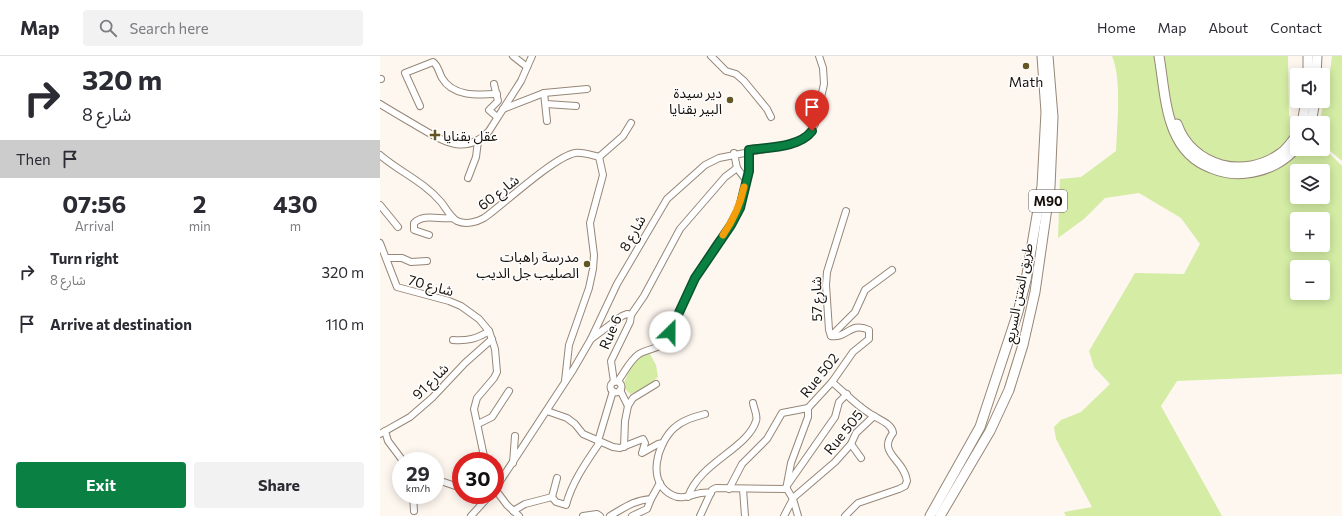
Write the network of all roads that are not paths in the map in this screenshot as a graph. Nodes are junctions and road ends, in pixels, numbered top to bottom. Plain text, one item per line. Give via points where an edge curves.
1 (513, 56) edge
2 (532, 56) edge
3 (711, 56) edge
4 (819, 56) edge
5 (1042, 56) edge
6 (1048, 56) edge
7 (1159, 56) edge
8 (1165, 56) edge
9 (1308, 56) edge
10 (1317, 58) edge
11 (527, 67) junction
12 (1308, 68) edge
13 (1316, 68) edge
14 (1166, 81) junction
15 (494, 84) dead end
16 (587, 89) dead end
17 (544, 93) junction
18 (497, 94) junction
19 (380, 104) edge
20 (546, 104) junction
21 (420, 106) dead end
22 (576, 106) dead end
23 (503, 109) junction
24 (497, 117) junction
25 (771, 117) dead end
26 (547, 121) dead end
27 (631, 123) dead end
28 (478, 141) junction
29 (1290, 143) edge
30 (749, 150) junction
31 (1290, 153) edge
32 (734, 154) junction
33 (380, 155) edge
34 (599, 157) junction
35 (737, 168) junction
36 (468, 178) dead end
37 (746, 180) junction
38 (380, 205) edge
39 (846, 211) dead end
40 (453, 218) junction
41 (398, 227) dead end
42 (429, 235) dead end
43 (380, 243) edge
44 (387, 258) junction
45 (427, 261) dead end
46 (892, 270) dead end
47 (631, 315) junction
48 (489, 331) junction
49 (831, 336) junction
50 (492, 339) junction
51 (591, 339) junction
52 (453, 340) dead end
53 (867, 341) joint
54 (1009, 342) junction
55 (1024, 345) junction
56 (565, 382) junction
57 (616, 382) junction
58 (832, 382) junction
59 (656, 384) dead end
60 (620, 390) junction
61 (509, 391) dead end
62 (612, 391) junction
63 (846, 394) junction
64 (624, 396) junction
65 (633, 398) junction
66 (753, 403) dead end
67 (628, 406) junction
68 (808, 408) junction
69 (547, 411) junction
70 (705, 414) dead end
71 (874, 416) junction
72 (478, 424) junction
73 (382, 434) edge
74 (515, 436) dead end
75 (599, 442) junction
76 (663, 443) junction
77 (851, 444) junction
78 (624, 447) junction
79 (396, 452) edge
80 (483, 452) edge
81 (862, 458) dead end
82 (513, 463) junction
83 (504, 476) edge
84 (558, 478) dead end
85 (660, 483) junction
86 (787, 488) junction
87 (729, 489) junction
88 (743, 489) junction
89 (665, 490) junction
90 (711, 493) junction
91 (653, 496) junction
92 (552, 497) junction
93 (688, 497) junction
94 (793, 498) junction
95 (504, 500) edge
96 (414, 504) edge
97 (482, 504) edge
98 (478, 509) junction
99 (414, 511) dead end
100 (513, 511) junction
101 (471, 516) edge
102 (479, 516) edge
103 (519, 516) edge
104 (582, 516) edge
105 (600, 516) edge
106 (610, 516) edge
107 (632, 516) edge
108 (700, 516) edge
109 (745, 516) edge
110 (784, 516) edge
111 (798, 516) edge
112 (845, 516) edge
113 (930, 516) edge
114 (940, 516) edge

1 - 11 street
2 - 11 street
3 - 25 street via 724,69 744,80
4 - 30 street, شارع 8 via 824,84 815,124 808,137 796,143
5 - 54 highway, طريق المتن السريع / M90 via 1046,112 1042,186 1026,280
6 - 55 highway, طريق المتن السريع / M90 via 1052,117 1050,187 1034,298
7 - 14 highway
8 - 14 highway
9 - 12 highway
10 - 13 highway
11 - 23 street
14 - 29 highway via 1177,126 1189,147 1208,160 1242,168 1254,166 1281,153
14 - 31 highway via 1169,118 1173,132 1184,150 1198,163 1229,173 1255,172 1264,170
15 - 18 street
16 - 17 street
17 - 20 street
17 - 23 street
18 - 21 street via 468,94 456,90 443,79 433,62 405,73
18 - 24 street via 498,101 489,110
19 - 28 street via 448,143 457,145
20 - 22 street
20 - 26 street
23 - 24 street
24 - 28 street via 489,131
27 - 34 street via 623,136
28 - 36 street via 476,157
30 - 32 street, شارع 8
30 - 37 street via 750,166
32 - 35 street
32 - 51 street, شارع 8 via 705,165 664,202 617,284
33 - 40 street via 420,182
34 - 40 street, شارع 60 via 582,153 568,156 548,168 479,221 462,222
34 - 56 street via 602,175 590,223 594,255 592,276 569,345
35 - 37 street
35 - 47 street via 725,177 680,229
37 - 57 street via 740,208 695,278 666,341 661,346 637,355
38 - 41 street
39 - 49 street, شارع 57 via 827,272 827,310
40 - 42 street, شارع 60 via 424,218 415,221 414,230
43 - 44 street, شارع 70
44 - 45 street via 402,258 411,262
44 - 48 street, شارع 70 via 399,289 422,293 461,306 479,319
46 - 49 street via 865,290 855,312
47 - 51 street, Rue 6 via 622,316
47 - 57 street, Rue 6 via 611,361
48 - 50 street, شارع 70
48 - 52 street via 476,339
49 - 53 street, شارع 57 via 837,337 854,328 863,327 870,333
50 - 72 street, شارع 70 via 497,372 475,402
50 - 73 street, شارع 91 via 432,398
51 - 56 street, شارع 8
53 - 58 street, Rue 502 via 848,358
54 - 55 highway
54 - 113 highway, طريق المتن السريع / M90 via 980,427
55 - 114 highway, طريق المتن السريع / M90 via 1009,390 990,431
56 - 69 street, شارع 8
57 - 60 street via 622,386
57 - 62 street via 610,386
58 - 63 street, Rue 505
58 - 68 street, Rue 502
59 - 65 street
60 - 62 street
60 - 64 street
61 - 72 street via 492,417
62 - 75 street
63 - 71 street, Rue 505
63 - 86 street via 839,402 836,414
64 - 65 street
64 - 67 street
65 - 67 street
66 - 93 street via 757,420 750,432 702,473
67 - 78 street
68 - 86 street via 808,417 791,463
68 - 87 street, Rue 502 via 782,413 767,440 742,464
69 - 75 street via 567,418 583,434
69 - 82 street, شارع 8
70 - 76 street via 678,425
71 - 77 street, Rue 505 via 856,433
71 - 112 street via 893,431 887,445 907,481 905,486 858,503
72 - 80 street, شارع 70
73 - 79 street
74 - 82 street
75 - 78 street via 613,447
75 - 92 street via 572,487 566,505 556,502
76 - 78 street via 642,453 645,442 643,440
76 - 85 street via 656,465
77 - 81 street
77 - 94 street, Rue 505 via 835,462
82 - 83 street, شارع 8
84 - 92 street
85 - 89 street
85 - 91 street
86 - 88 street
86 - 94 street
87 - 88 street
87 - 90 street via 716,488
88 - 109 street
89 - 91 street
89 - 93 street via 677,497
90 - 93 street via 701,492
90 - 108 street
91 - 106 street via 628,504
91 - 107 street via 647,509
92 - 100 street via 525,504
94 - 110 street
94 - 111 street
95 - 100 street
96 - 99 street
97 - 98 street
98 - 101 street
98 - 102 street
100 - 103 street
104 - 105 street

